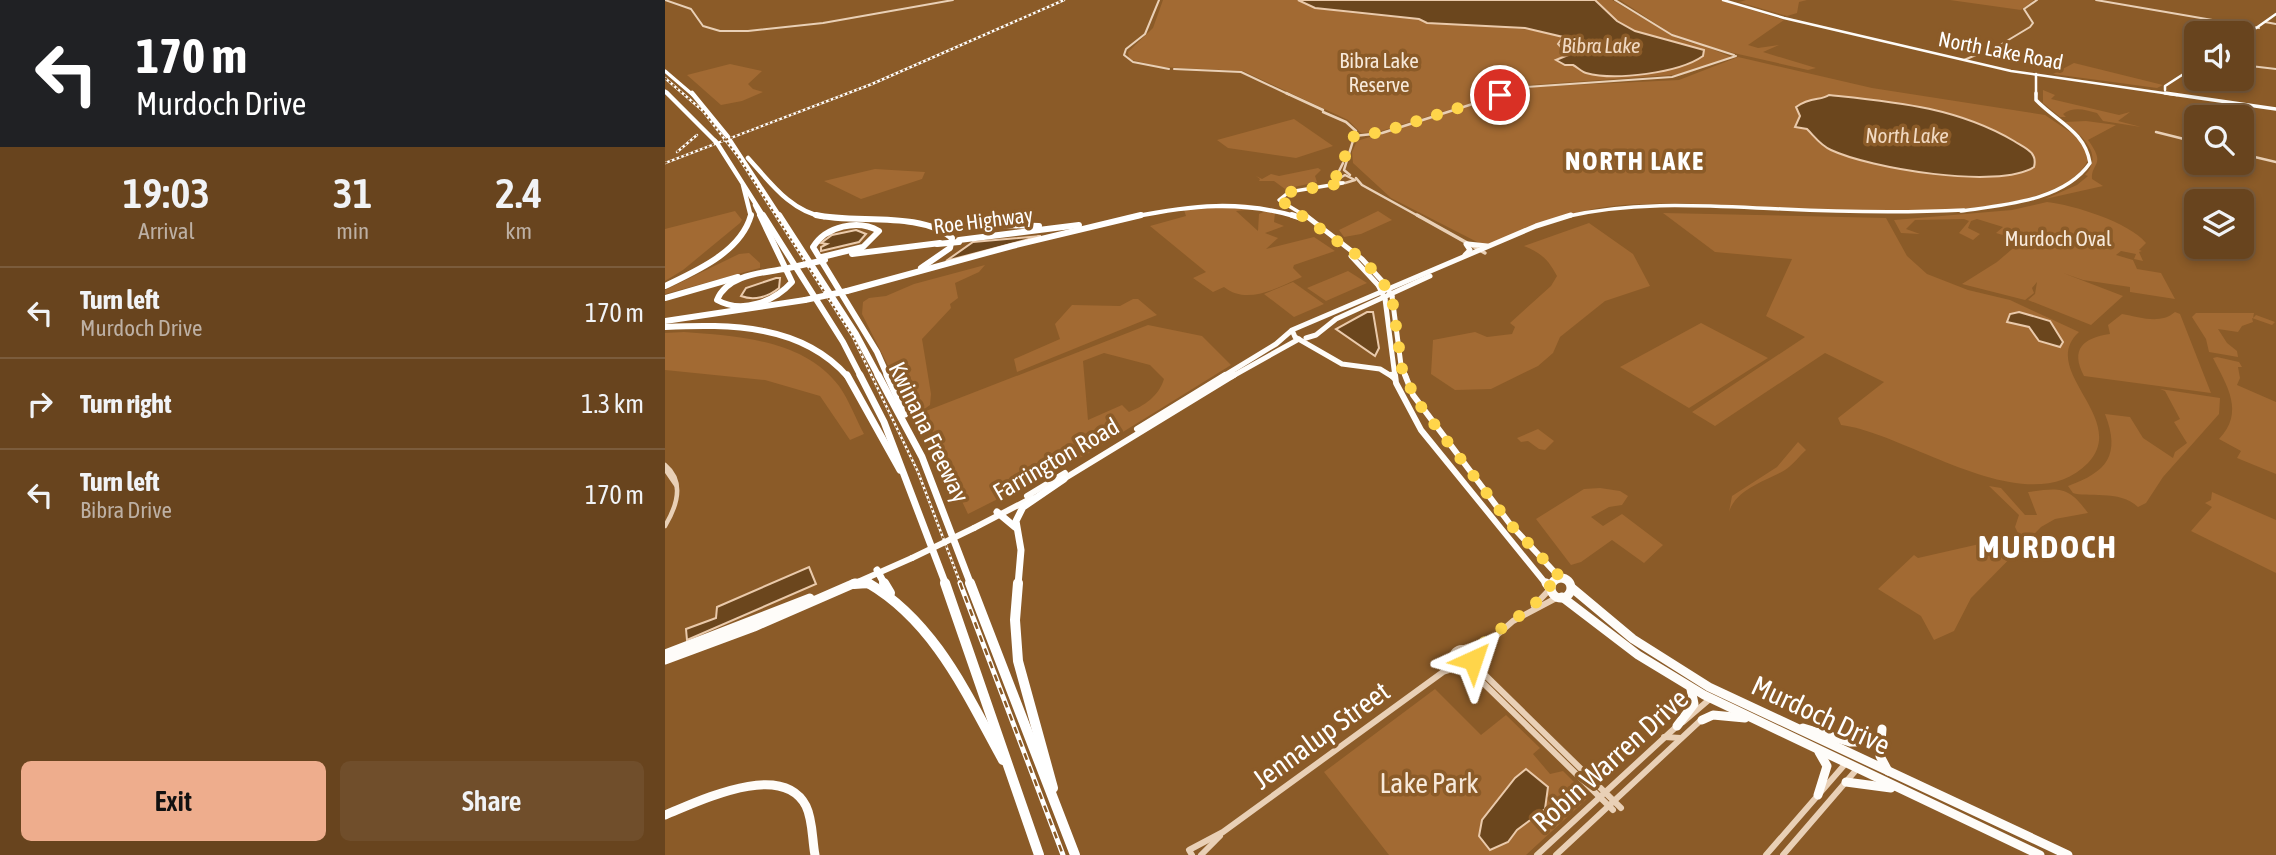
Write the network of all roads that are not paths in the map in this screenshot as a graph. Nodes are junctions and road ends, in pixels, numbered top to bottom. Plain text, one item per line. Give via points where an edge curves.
1 (667, 0) edge
2 (953, 0) edge
3 (1159, 0) edge
4 (1614, 0) edge
5 (1723, 0) edge
6 (1729, 0) edge
7 (2038, 0) edge
8 (2095, 0) edge
9 (2276, 15) edge
10 (2266, 22) junction
11 (2276, 24) edge
12 (2259, 27) junction
13 (2254, 30) edge
14 (1966, 60) junction
15 (2254, 66) edge
16 (2276, 69) edge
17 (665, 71) edge
18 (2025, 74) junction
19 (2035, 74) junction
20 (2184, 75) edge
21 (2078, 81) junction
22 (2033, 86) junction
23 (2164, 89) junction
24 (665, 91) edge
25 (2276, 108) edge
26 (2156, 132) dead end
27 (1355, 134) junction
28 (729, 139) junction
29 (2184, 139) edge
30 (2254, 157) edge
31 (2276, 162) edge
32 (1350, 175) junction
33 (1336, 177) junction
34 (1356, 178) junction
35 (744, 182) junction
36 (1345, 183) junction
37 (1375, 192) junction
38 (1964, 210) junction
39 (1830, 211) junction
40 (1855, 212) junction
41 (1584, 213) junction
42 (1906, 213) junction
43 (1149, 215) junction
44 (1128, 216) junction
45 (1304, 217) junction
46 (1890, 217) junction
47 (865, 223) junction
48 (959, 241) junction
49 (1465, 243) junction
50 (1490, 246) junction
51 (1481, 252) junction
52 (824, 259) junction
53 (783, 267) junction
54 (1441, 267) junction
55 (1434, 274) junction
56 (1410, 281) junction
57 (665, 286) edge
58 (847, 290) junction
59 (1388, 297) junction
60 (665, 298) edge
61 (665, 321) edge
62 (1308, 323) junction
63 (665, 327) edge
64 (1319, 330) junction
65 (1291, 331) junction
66 (1303, 338) junction
67 (1395, 379) junction
68 (922, 457) junction
69 (665, 467) edge
70 (1064, 479) junction
71 (912, 492) junction
72 (999, 513) junction
73 (665, 526) edge
74 (1020, 534) junction
75 (878, 571) junction
76 (1562, 579) junction
77 (853, 584) junction
78 (1550, 588) junction
79 (1572, 588) junction
80 (1561, 597) junction
81 (897, 606) junction
82 (1531, 609) junction
83 (1489, 639) junction
84 (1629, 643) junction
85 (1463, 648) junction
86 (665, 654) edge
87 (1451, 657) junction
88 (1473, 657) junction
89 (665, 660) edge
90 (1460, 667) junction
91 (1443, 672) junction
92 (1683, 672) junction
93 (1689, 687) junction
94 (1733, 698) junction
95 (1712, 699) junction
96 (1751, 719) junction
97 (1702, 720) junction
98 (1790, 725) junction
99 (1677, 726) junction
100 (1882, 729) dead end
101 (1664, 737) junction
102 (1682, 738) junction
103 (1862, 742) dead end
104 (1817, 749) junction
105 (1850, 758) junction
106 (1860, 764) junction
107 (1888, 771) junction
108 (1014, 779) junction
109 (1846, 782) junction
110 (1903, 790) junction
111 (1620, 795) junction
112 (1818, 795) junction
113 (1607, 800) junction
114 (665, 815) edge
115 (1223, 832) junction
116 (1068, 836) junction
117 (1199, 844) junction
118 (1190, 853) edge
119 (1203, 854) edge
120 (814, 855) edge
121 (1039, 855) edge
122 (1075, 855) edge
123 (1537, 855) edge
124 (1556, 855) edge
125 (1766, 855) edge
126 (1783, 855) edge
127 (2040, 855) edge
128 (2068, 855) edge

1 - 2 street via 693,10 706,28 742,31
3 - 27 street via 1145,34 1126,49 1124,55 1133,62 1251,75 1347,122
4 - 27 street via 1671,35 1734,56 1672,77 1526,87 1366,135
5 - 14 main road, North Lake Road
6 - 14 main road, North Lake Road
7 - 14 street via 2024,9 2031,26
8 - 12 street
9 - 10 main road
10 - 11 street
10 - 12 main road
12 - 13 main road
14 - 18 main road, North Lake Road
14 - 19 main road, North Lake Road
15 - 16 street
17 - 28 highway, Kwinana Freeway via 692,93
18 - 19 main road, North Lake Road
18 - 22 main road via 2031,76
19 - 21 main road, North Lake Road
19 - 22 main road
19 - 23 main road, North Lake Road
20 - 23 main road
21 - 22 main road via 2038,78
21 - 23 main road, North Lake Road
22 - 38 main road via 2038,106 2086,144 2091,162 2087,171 2029,199
23 - 25 main road
24 - 35 highway, Kwinana Freeway via 716,142
26 - 29 street
27 - 32 street via 1344,170
27 - 33 street
28 - 47 highway via 797,208 827,219
28 - 68 highway, Kwinana Freeway via 856,334
30 - 31 street
32 - 33 street
32 - 34 street
33 - 36 street via 1335,181
34 - 36 street
34 - 37 street
35 - 53 highway via 792,282 779,295 752,304 732,306 717,300 733,283
35 - 57 highway via 751,213 742,234 713,259
35 - 71 highway, Kwinana Freeway via 854,361
36 - 37 street
36 - 45 main road, Murdoch Drive via 1280,197 1281,203
37 - 49 street
38 - 42 main road
38 - 46 main road
39 - 40 main road
39 - 41 main road via 1666,204
39 - 46 main road
40 - 42 main road
40 - 46 main road
41 - 50 main road via 1552,220
41 - 51 main road
42 - 46 main road
43 - 45 highway, Roe Highway via 1240,203 1275,207
43 - 48 highway
43 - 58 highway, Roe Highway
44 - 45 highway, Roe Highway via 1237,201 1274,204
44 - 47 highway via 1042,226
44 - 48 highway, Roe Highway
45 - 59 main road, Murdoch Drive, bridge via 1361,264
47 - 58 highway via 936,226 950,234 952,242 926,266
48 - 52 highway, bridge
49 - 50 main road
49 - 51 street
49 - 54 main road via 1468,253
50 - 51 main road
51 - 54 main road
51 - 55 main road
52 - 53 highway, bridge
52 - 68 highway via 872,242 879,233 876,228 851,226 822,236 813,247 877,352
53 - 60 highway
54 - 56 main road
55 - 56 main road
55 - 64 main road
56 - 62 main road
58 - 61 highway, Roe Highway, bridge
59 - 67 main road, Murdoch Drive
59 - 76 main road, Murdoch Drive via 1402,369 1416,400 1510,524
62 - 64 main road
62 - 65 main road, Farrington Road
63 - 71 highway via 756,331 791,339 825,355 853,383
64 - 66 main road, Farrington Road
65 - 66 main road
65 - 72 main road, Farrington Road
66 - 67 main road via 1342,364 1381,368
66 - 70 main road, Farrington Road via 1245,368
67 - 78 main road, Murdoch Drive via 1417,424
68 - 116 highway, Kwinana Freeway
69 - 73 street via 675,485 677,504
70 - 72 main road, Farrington Road
70 - 74 highway via 1023,507 1016,521
71 - 108 highway, Kwinana Freeway
72 - 74 highway
72 - 75 main road, Farrington Road, bridge
74 - 116 highway via 1015,620 1018,661
75 - 77 main road, Farrington Road
75 - 81 highway
75 - 86 main road, Farrington Road
76 - 78 main road via 1552,582
76 - 79 main road, Murdoch Drive
77 - 81 highway via 877,587
77 - 89 main road, Farrington Road
78 - 80 main road, Murdoch Drive
78 - 82 street, Jennalup Street
79 - 80 main road
79 - 84 main road, Murdoch Drive
80 - 82 street, Jennalup Street
80 - 84 main road, Murdoch Drive
81 - 108 highway via 945,654
82 - 83 street, Jennalup Street
83 - 85 street, Jennalup Street
83 - 88 street, Jennalup Street
84 - 92 main road, Murdoch Drive
84 - 93 main road, Murdoch Drive
85 - 87 street, Jennalup Street
85 - 88 street
87 - 90 street
87 - 91 street, Jennalup Street
88 - 90 street, Jennalup Street via 1471,664
88 - 113 street via 1481,671
90 - 91 street, Jennalup Street
90 - 113 street via 1475,675
91 - 115 street, Jennalup Street
92 - 94 main road, Murdoch Drive
92 - 95 street, Robin Warren Drive
93 - 95 main road, Murdoch Drive
93 - 99 main road via 1694,704
94 - 95 street, Robin Warren Drive
94 - 98 main road, Murdoch Drive
95 - 96 main road, Murdoch Drive
95 - 97 street, Robin Warren Drive via 1713,708
95 - 99 street, Robin Warren Drive
96 - 97 main road via 1713,715
96 - 104 main road, Murdoch Drive
97 - 102 street, Robin Warren Drive
98 - 103 main road
98 - 105 main road, Murdoch Drive
99 - 101 street, Robin Warren Drive
100 - 107 main road via 1880,756
101 - 102 street
101 - 113 street, Robin Warren Drive
102 - 111 street, Robin Warren Drive
104 - 105 main road, Murdoch Drive
104 - 112 main road via 1827,766
105 - 106 main road, Murdoch Drive
105 - 112 street
106 - 107 main road, Murdoch Drive
106 - 109 street
106 - 110 main road, Murdoch Drive
107 - 128 main road, Murdoch Drive
108 - 121 highway, Kwinana Freeway
109 - 110 main road
109 - 126 street
110 - 127 main road, Murdoch Drive
111 - 113 street, Robin Warren Drive
111 - 113 street via 1618,802
112 - 125 street
113 - 123 street, Robin Warren Drive
113 - 124 street, Robin Warren Drive
114 - 120 main road via 744,787 783,787 806,806
115 - 117 street, Jennalup Street
115 - 119 street, Jennalup Street
116 - 122 highway, Kwinana Freeway
117 - 118 street, Jennalup Street
117 - 119 street

